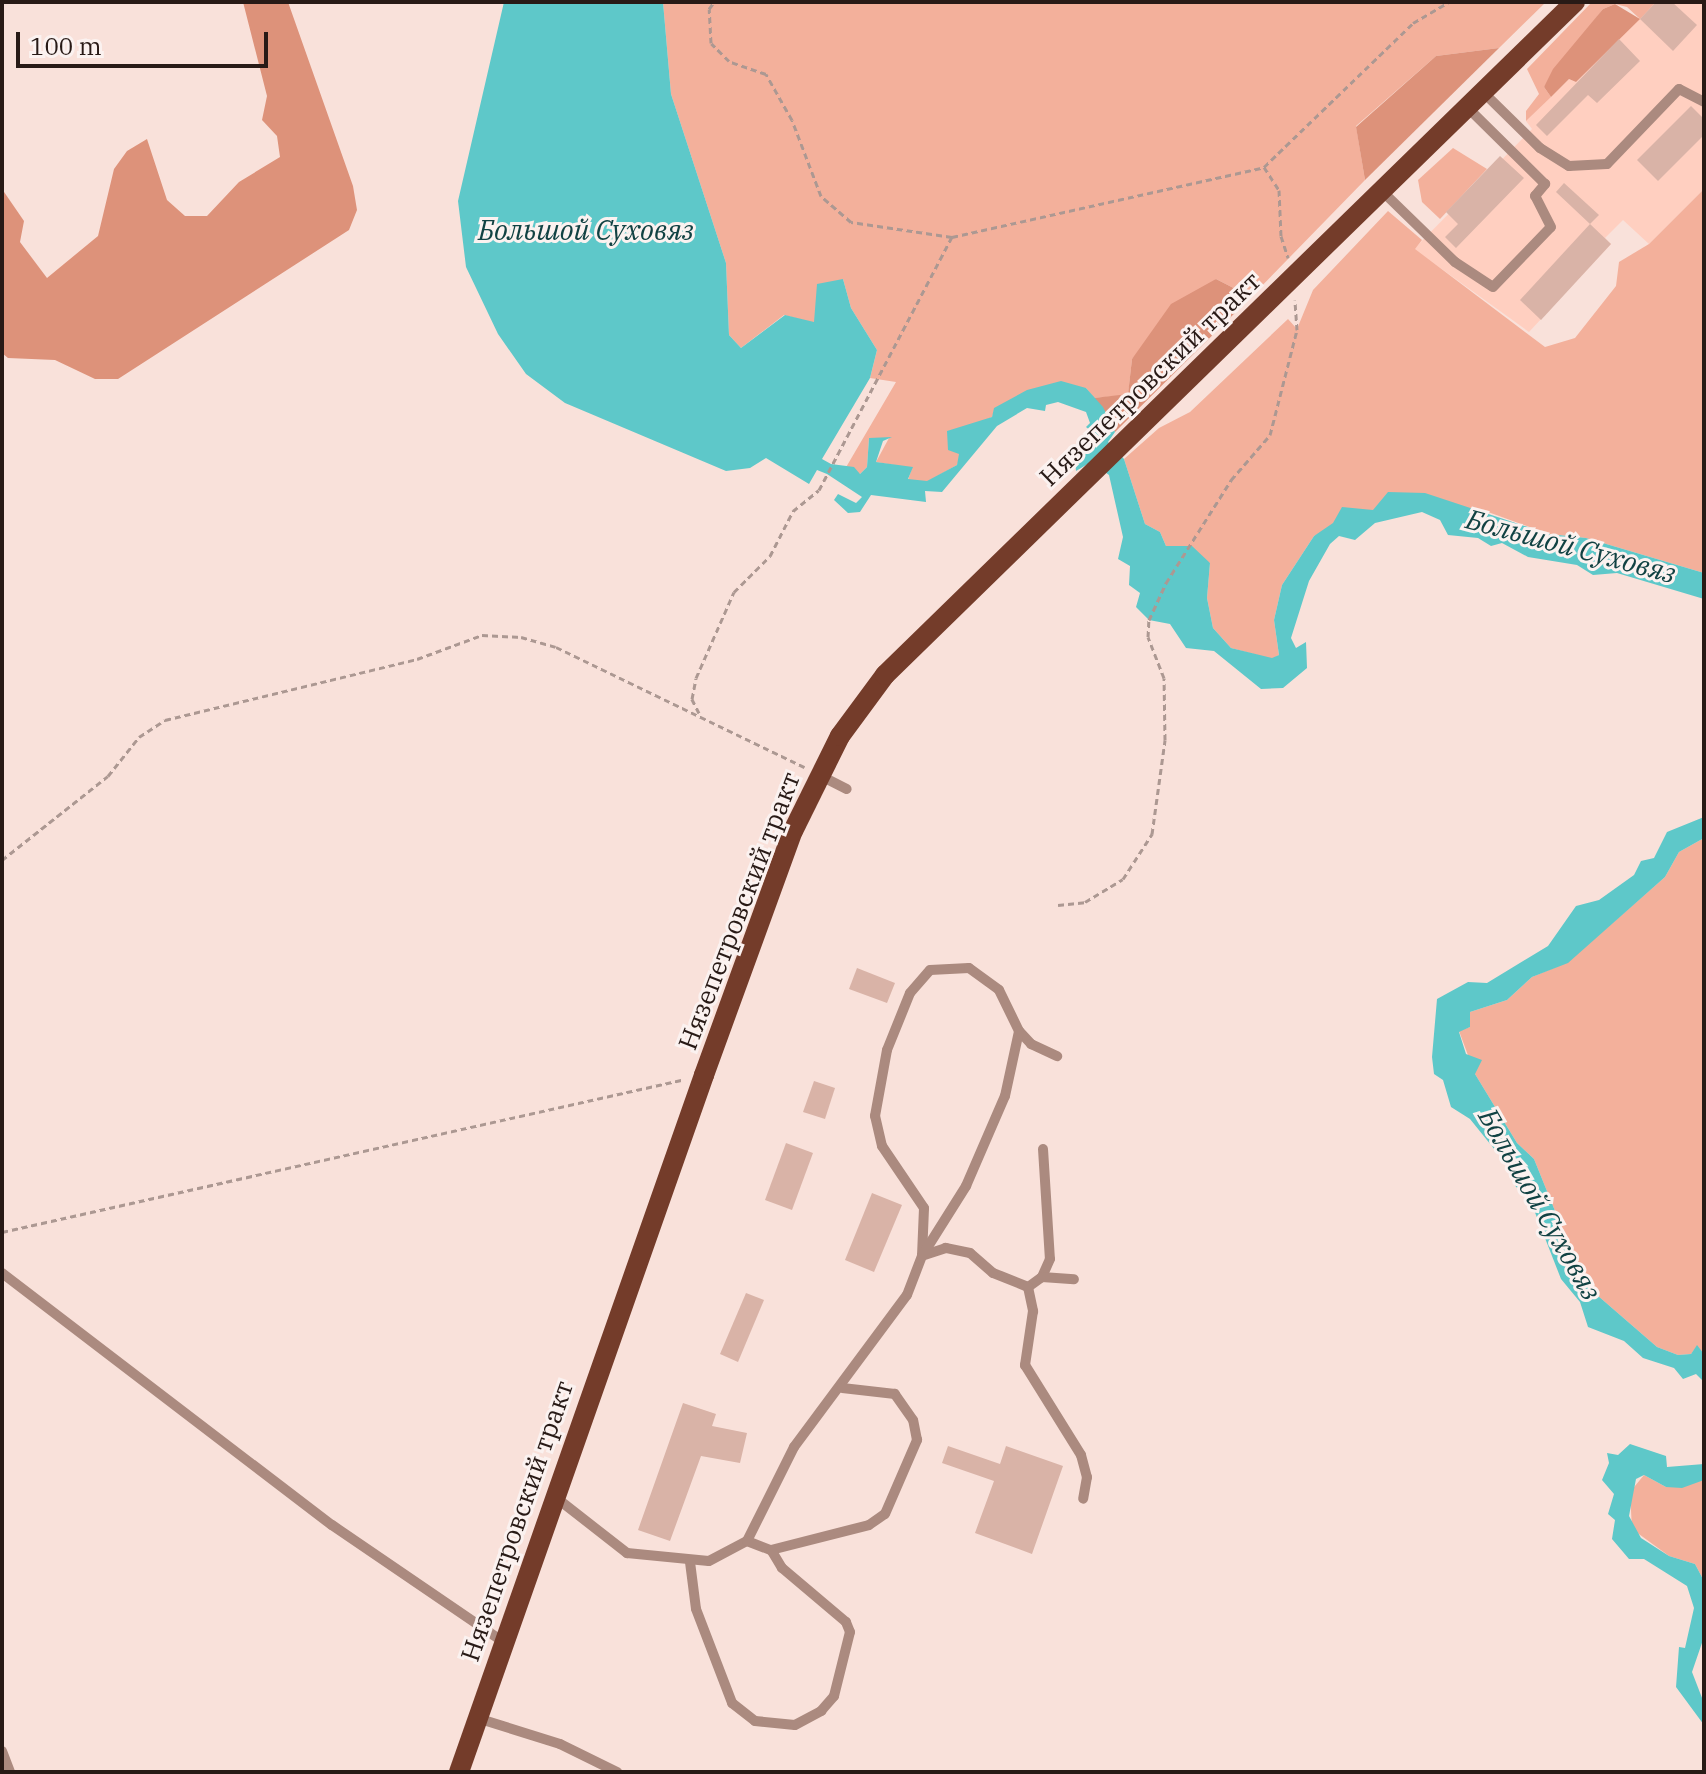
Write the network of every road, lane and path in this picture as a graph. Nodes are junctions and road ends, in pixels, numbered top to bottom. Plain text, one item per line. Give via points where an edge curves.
1 (714, 2) edge
2 (1449, 2) edge
3 (1575, 2) edge
4 (1483, 92) junction
5 (1704, 102) edge
6 (1467, 107) junction
7 (1264, 167) junction
8 (1382, 191) junction
9 (952, 237) junction
10 (1294, 276) junction
11 (699, 713) junction
12 (819, 775) junction
13 (847, 789) dead end
14 (2, 860) edge
15 (1058, 905) dead end
16 (1019, 1031) junction
17 (1057, 1056) dead end
18 (704, 1075) junction
19 (1043, 1149) dead end
20 (2, 1232) edge
21 (922, 1256) junction
22 (2, 1273) edge
23 (1042, 1277) junction
24 (1074, 1279) dead end
25 (1028, 1287) junction
26 (842, 1388) junction
27 (553, 1495) junction
28 (1083, 1499) dead end
29 (747, 1541) junction
30 (771, 1550) junction
31 (690, 1562) junction
32 (502, 1641) junction
33 (475, 1717) junction
34 (2, 1751) edge
35 (10, 1772) edge
36 (459, 1772) edge
37 (617, 1772) edge

1 - 9 path via 709,9 711,43 729,61 766,74 792,120 821,196 851,222
2 - 7 path via 1413,23
3 - 4 main road, Нязепетровский тракт
4 - 5 lane via 1540,148 1569,166 1607,164 1679,89
4 - 6 main road, Нязепетровский тракт
6 - 8 main road, Нязепетровский тракт
6 - 8 lane via 1545,184 1535,196 1551,227 1493,287 1455,262
7 - 9 path
7 - 10 path via 1279,190 1281,236
8 - 10 main road, Нязепетровский тракт
9 - 11 path via 915,317 819,490 793,511 770,556 734,592 696,678 692,699
10 - 12 main road, Нязепетровский тракт via 885,675
10 - 15 path via 1297,330 1270,435 1231,480 1166,583 1149,620 1148,637 1160,661 1165,693 1165,740 1152,834 1123,879 1085,902
11 - 12 path
11 - 14 path via 556,647 521,637 482,635 417,659 165,720 139,737 108,776
12 - 13 lane
12 - 18 main road, Нязепетровский тракт via 793,831
16 - 17 lane via 1031,1044
16 - 21 lane via 1005,1096 966,1186
16 - 21 lane via 999,990 969,968 930,970 910,993 887,1050 875,1116 882,1146 924,1208
18 - 20 path
18 - 27 main road, Нязепетровский тракт
19 - 23 lane via 1051,1238
21 - 25 lane via 946,1248 970,1253 993,1273
21 - 26 lane via 907,1295
22 - 32 lane via 332,1525
23 - 24 lane
23 - 25 lane
25 - 28 lane via 1033,1311 1025,1365 1081,1455 1087,1477
26 - 29 lane via 794,1447
26 - 30 lane via 895,1394 913,1420 917,1440 890,1505 869,1525
27 - 31 lane via 627,1553
27 - 32 main road, Нязепетровский тракт
29 - 30 lane
29 - 31 lane via 709,1561
30 - 31 lane via 782,1568 846,1622 850,1632 834,1696 821,1711 795,1725 755,1721 732,1703 696,1609
32 - 33 main road, Нязепетровский тракт
33 - 36 main road, Нязепетровский тракт
33 - 37 lane via 560,1744
34 - 35 lane

